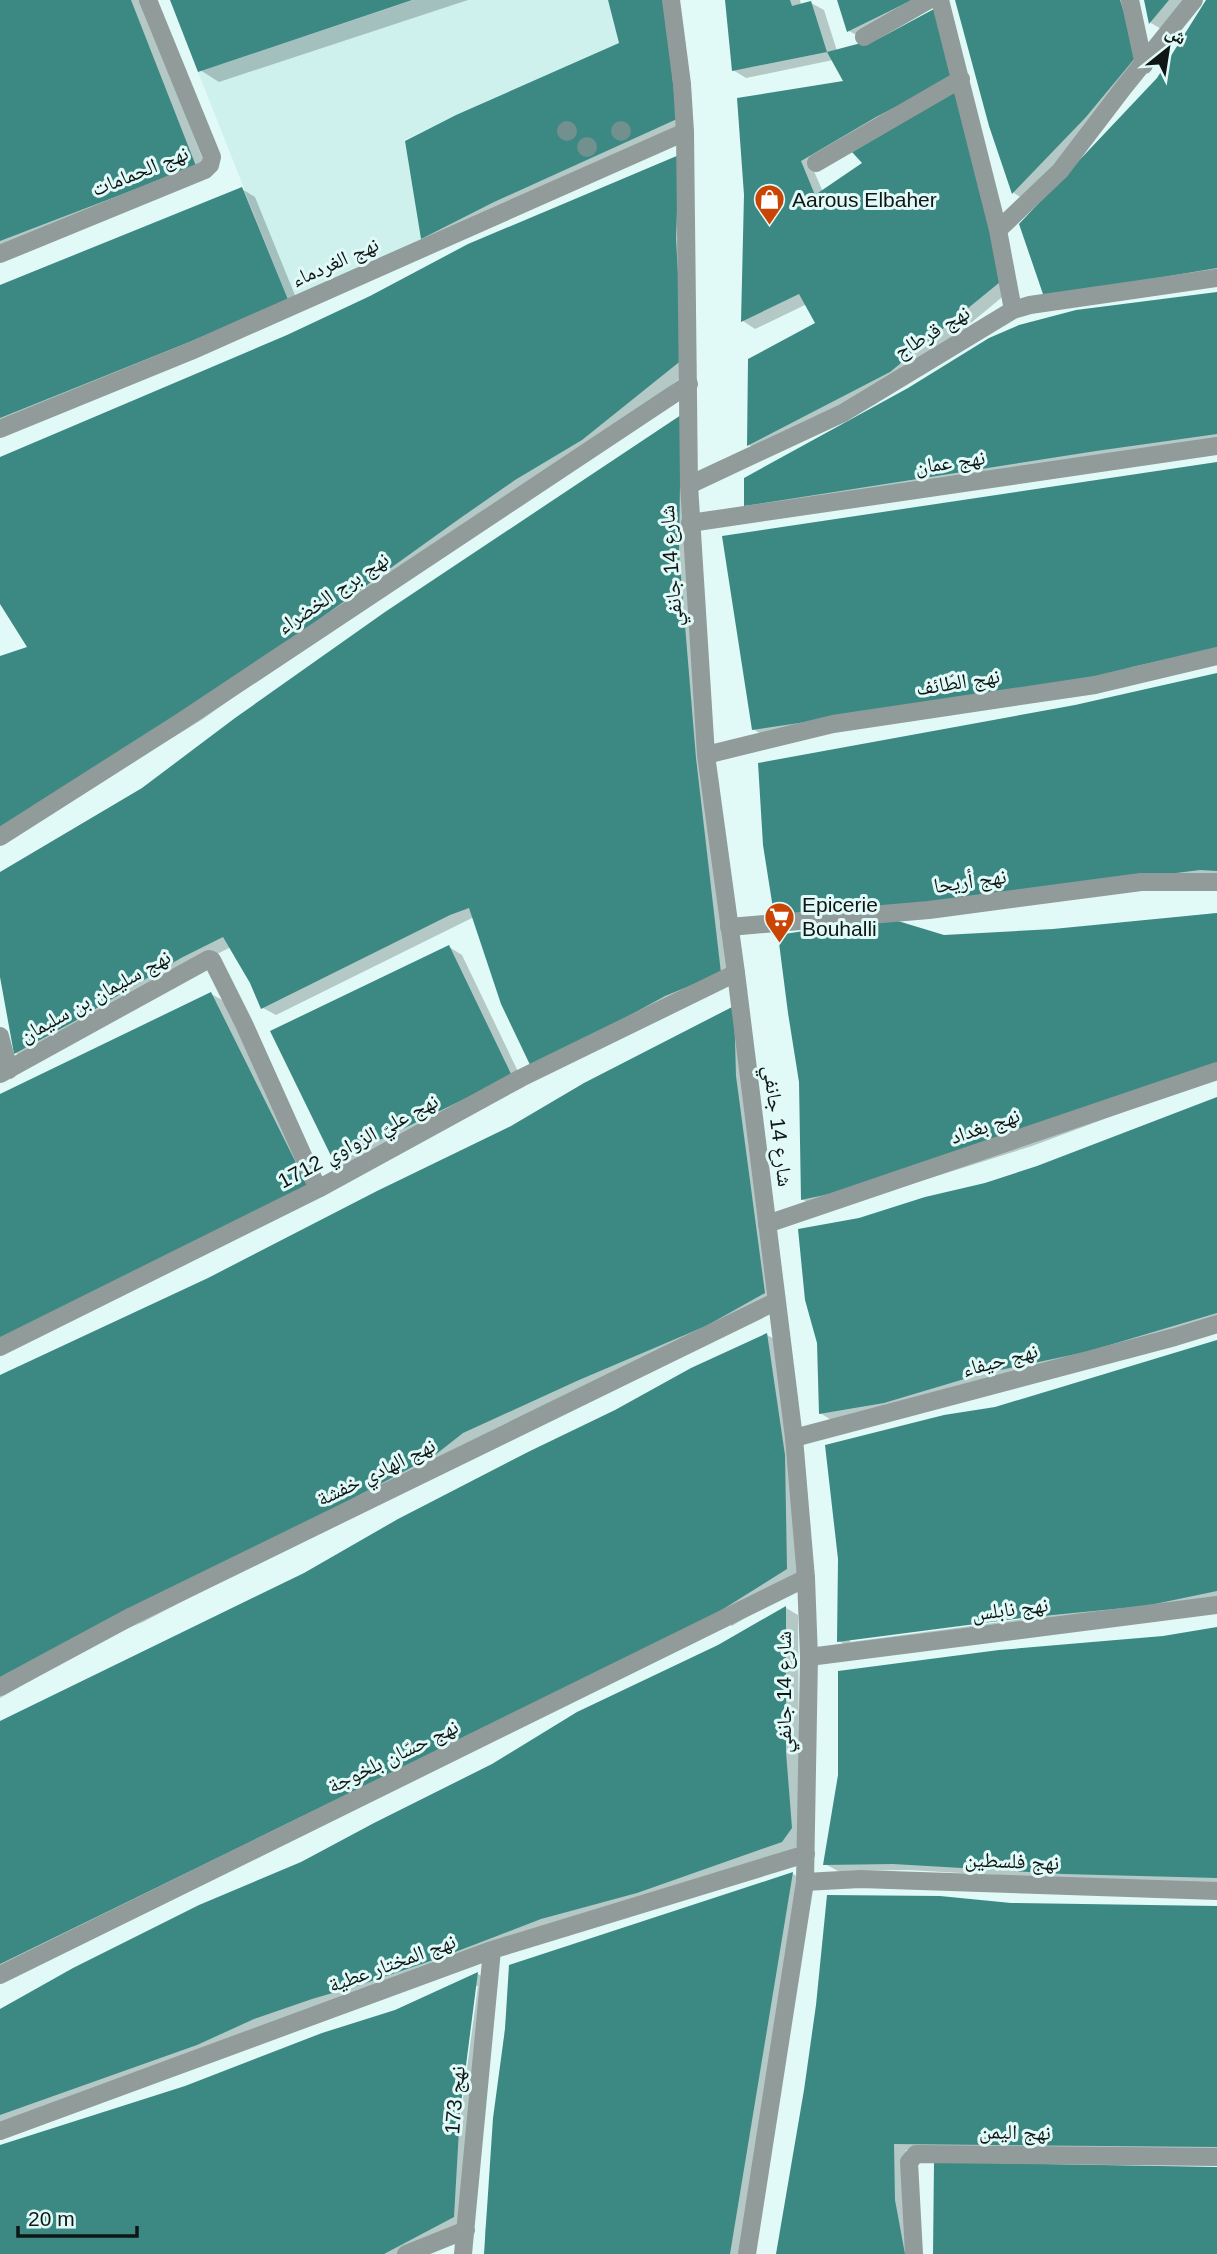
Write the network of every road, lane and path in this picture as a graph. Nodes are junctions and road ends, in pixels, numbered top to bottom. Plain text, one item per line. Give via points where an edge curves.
1 (148, 0) edge
2 (671, 0) edge
3 (929, 0) edge
4 (940, 0) edge
5 (1130, 0) edge
6 (1194, 0) edge
7 (864, 37) dead end
8 (1144, 65) junction
9 (961, 79) junction
10 (685, 132) junction
11 (816, 163) dead end
12 (998, 230) junction
13 (0, 254) edge
14 (1217, 278) edge
15 (1013, 310) junction
16 (689, 384) junction
17 (0, 429) edge
18 (1217, 446) edge
19 (689, 485) junction
20 (690, 523) junction
21 (1217, 656) edge
22 (706, 755) junction
23 (0, 837) edge
24 (1217, 883) edge
25 (729, 927) junction
26 (736, 974) junction
27 (0, 1036) edge
28 (1217, 1071) edge
29 (5, 1072) edge
30 (318, 1189) junction
31 (767, 1224) junction
32 (775, 1302) junction
33 (1217, 1324) edge
34 (0, 1347) edge
35 (794, 1438) junction
36 (806, 1578) junction
37 (1217, 1605) edge
38 (809, 1657) junction
39 (0, 1687) edge
40 (806, 1854) junction
41 (805, 1882) junction
42 (1217, 1891) edge
43 (492, 1950) junction
44 (0, 1975) edge
45 (0, 2131) edge
46 (1217, 2157) edge
47 (466, 2230) junction
48 (406, 2254) edge
49 (463, 2254) edge
50 (747, 2254) edge
51 (914, 2254) edge

1 - 13 street, نهج الحمامات via 212,157 209,165
2 - 10 street, شارع 14 جانفي
3 - 7 street
4 - 9 street
5 - 8 street
6 - 8 street
8 - 12 street via 1060,170
9 - 11 street
9 - 12 street
10 - 16 street, شارع 14 جانفي
10 - 17 street, نهج الغردماء via 191,351
12 - 15 street
14 - 15 street, نهج قرطاج
15 - 19 street, نهج قرطاج via 843,413
16 - 19 street, شارع 14 جانفي
16 - 23 street, نهج برج الخضراء
18 - 20 street, نهج عمان
19 - 20 street, شارع 14 جانفي
20 - 22 street, شارع 14 جانفي
21 - 22 street, نهج الطّائف via 1095,685 833,724
22 - 25 street, شارع 14 جانفي
24 - 25 street, نهج أريحا via 1141,882 929,910
25 - 26 street, شارع 14 جانفي
26 - 30 street, نهج عليّ الزواوي 1712 via 521,1078
26 - 31 street, شارع 14 جانفي
27 - 29 street
28 - 31 street, نهج بغداد
29 - 30 street, نهج سليمان بن سليمان via 212,960
30 - 34 street, نهج عليّ الزواوي 1712
31 - 32 street, شارع 14 جانفي
32 - 35 street, شارع 14 جانفي
32 - 39 street, نهج الهادي خفشة via 132,1616
33 - 35 street, نهج حيفاء
35 - 36 street, شارع 14 جانفي
36 - 38 street, شارع 14 جانفي
36 - 44 street, نهج حسّان بلخوجة
37 - 38 street, نهج نابلس
38 - 40 street, شارع 14 جانفي
40 - 41 street, شارع 14 جانفي
40 - 43 street, نهج المختار عطية
41 - 42 street, نهج فلسطين via 860,1879
41 - 50 street, شارع 14 جانفي
43 - 45 street, نهج المختار عطية
43 - 47 street, نهج 173
46 - 51 street, نهج اليمن via 916,2154 909,2162
47 - 48 street
47 - 49 street, نهج 173

